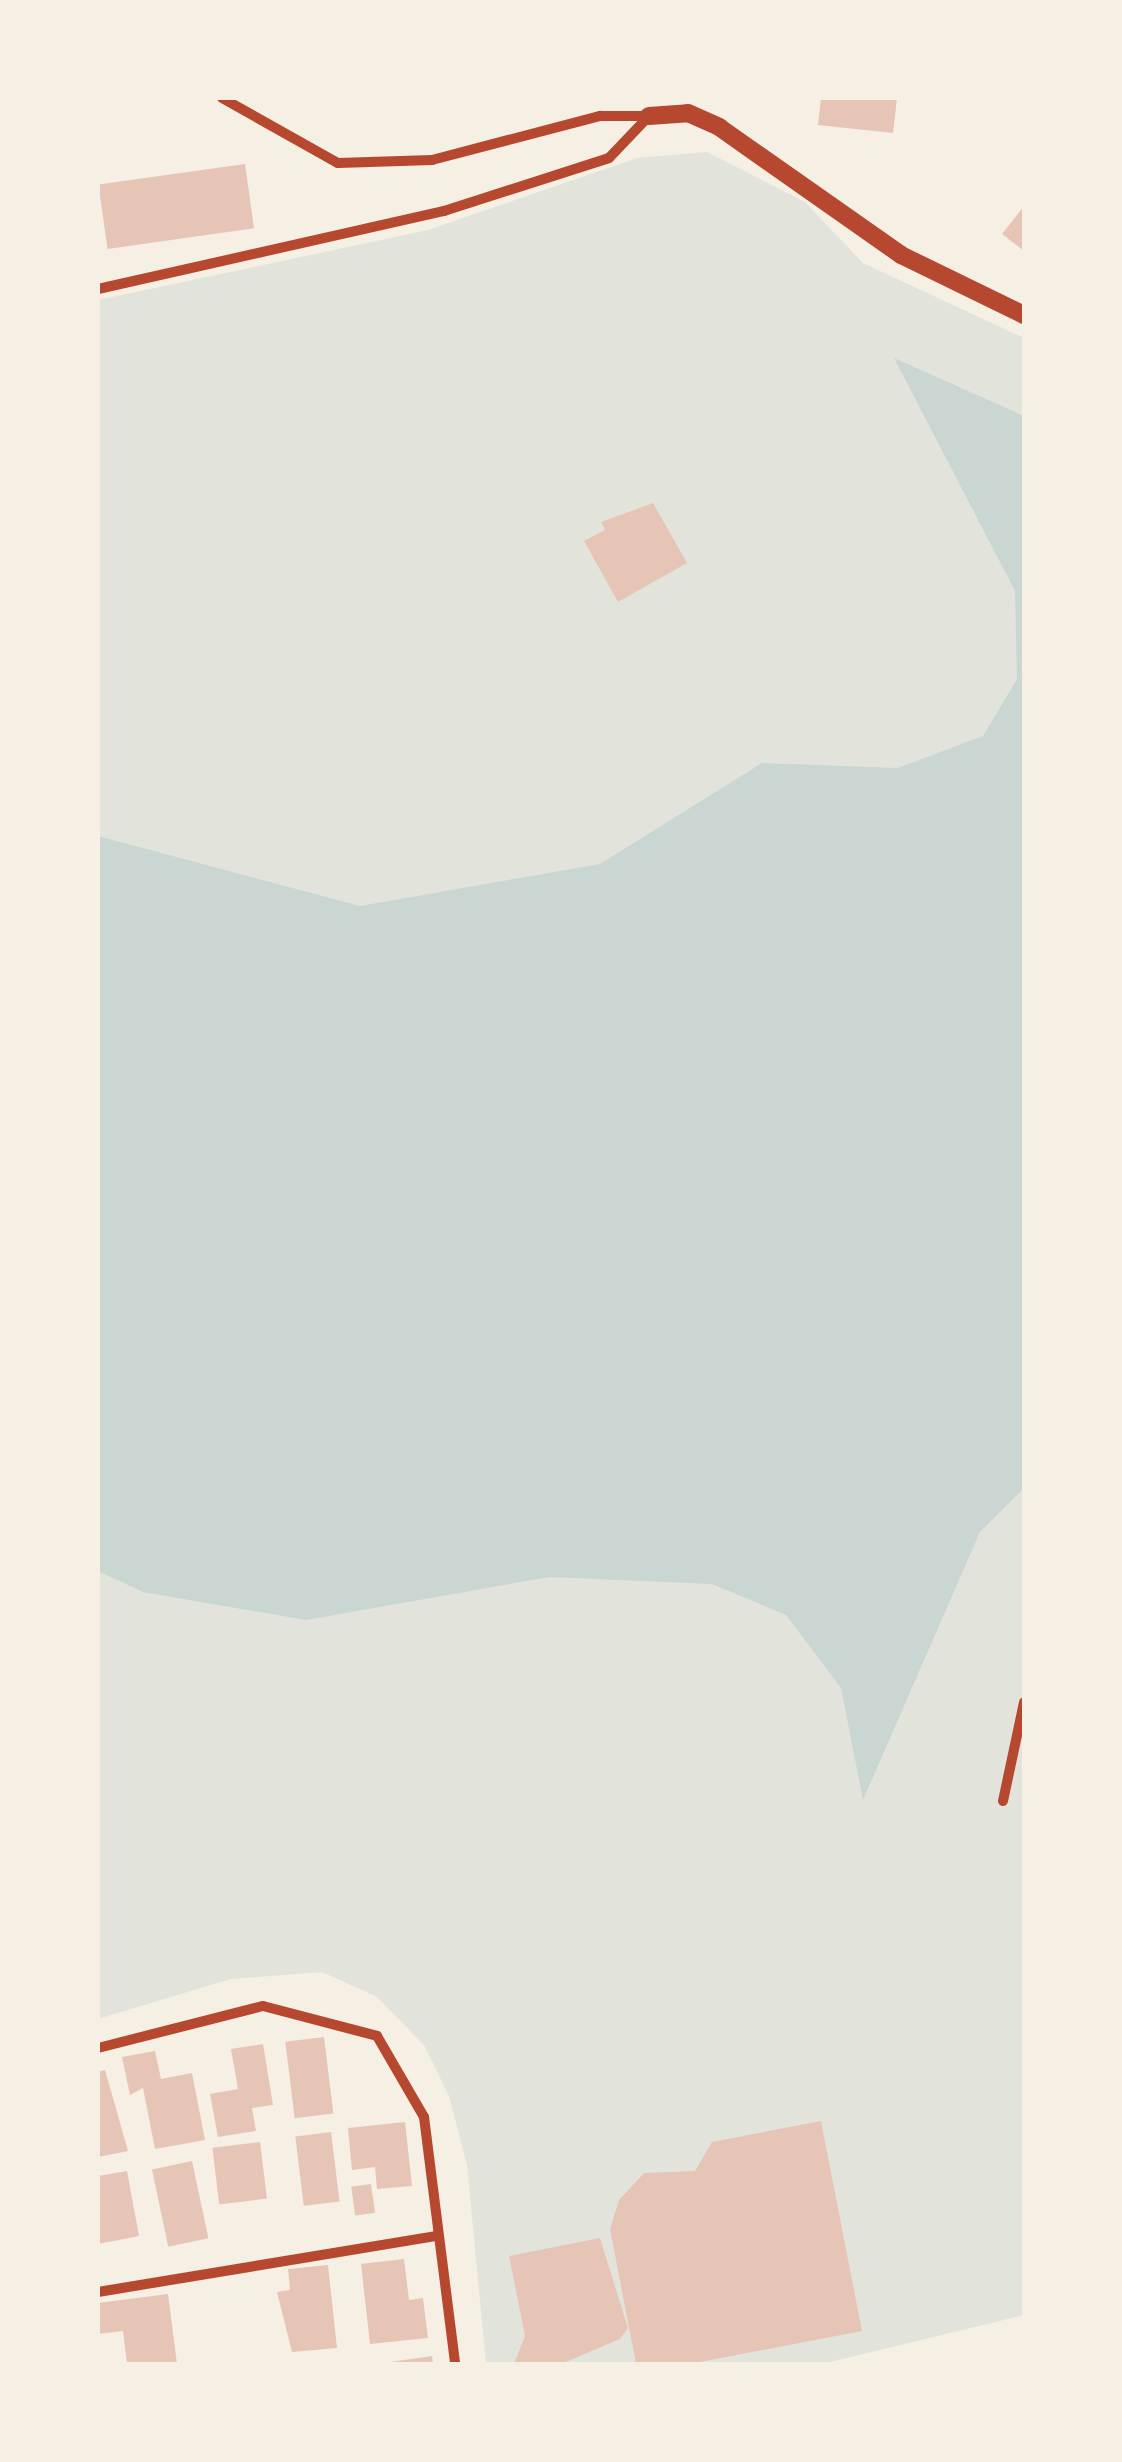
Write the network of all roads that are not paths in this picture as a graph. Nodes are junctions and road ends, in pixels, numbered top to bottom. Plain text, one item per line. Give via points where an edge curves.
1 (222, 98) edge
2 (691, 105) edge
3 (649, 116) junction
4 (98, 289) edge
5 (1024, 315) edge
6 (1024, 1702) edge
7 (1004, 1801) dead end
8 (98, 2048) edge
9 (438, 2236) junction
10 (98, 2292) edge
11 (456, 2364) edge

1 - 3 street via 338,163 432,160 600,116
2 - 3 street
2 - 5 street via 901,255
3 - 4 street via 609,158 444,211
6 - 7 street
8 - 9 street via 263,2006 377,2036 424,2117
9 - 10 street
9 - 11 street

